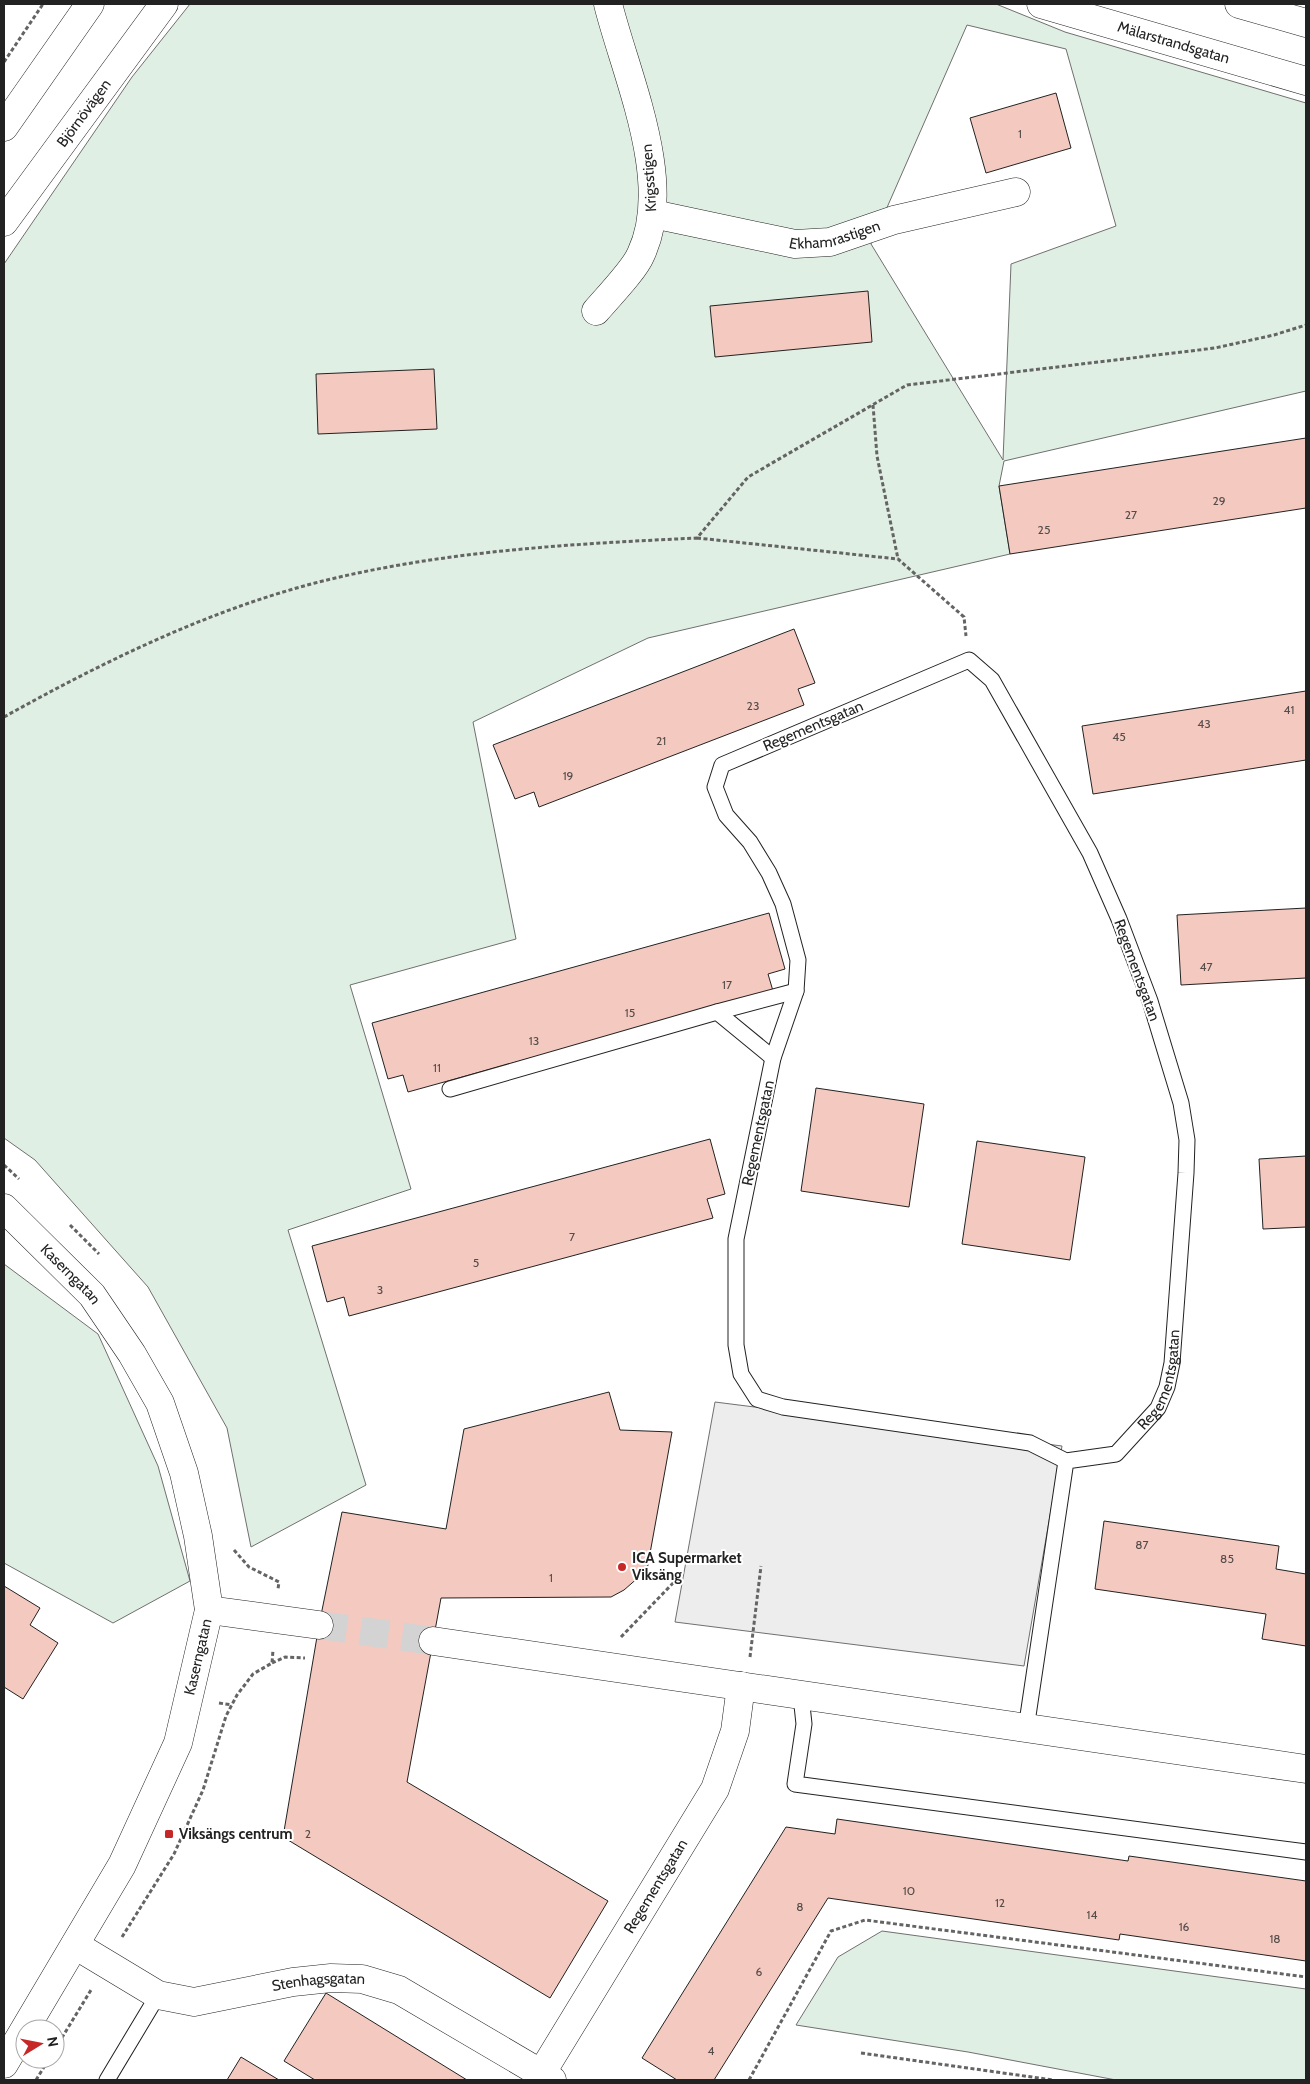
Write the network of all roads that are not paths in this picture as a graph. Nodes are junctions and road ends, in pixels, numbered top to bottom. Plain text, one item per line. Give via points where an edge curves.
1 (90, 4) edge
2 (164, 4) edge
3 (608, 4) edge
4 (1041, 4) edge
5 (1239, 4) edge
6 (1306, 23) edge
7 (1306, 81) edge
8 (4, 127) edge
9 (1016, 192) dead end
10 (653, 214) junction
11 (4, 222) edge
12 (596, 311) dead end
13 (796, 991) junction
14 (717, 1012) junction
15 (773, 1058) junction
16 (450, 1089) dead end
17 (4, 1208) edge
18 (1066, 1461) junction
19 (210, 1610) junction
20 (320, 1626) tunnel mouth
21 (434, 1641) tunnel mouth
22 (741, 1686) junction
23 (802, 1696) junction
24 (1026, 1729) junction
25 (1306, 1769) edge
26 (1306, 1852) edge
27 (75, 1945) junction
28 (158, 1995) junction
29 (5, 2060) edge
30 (547, 2077) edge
31 (107, 2080) edge

1 - 8 street
2 - 11 street, Björnövägen
3 - 10 street, Krigsstigen via 649,147
4 - 7 street, Mälarstrandsgatan
5 - 6 street
9 - 10 street, Ekhamrastigen via 894,220 830,242 796,244
10 - 12 street, Krigsstigen via 641,255
13 - 14 lane
13 - 15 lane, Regementsgatan
13 - 18 lane, Regementsgatan via 798,960 783,904 770,873 750,842 726,815 715,787 722,765 969,660 992,680 1090,853 1150,1001 1181,1103 1187,1140 1172,1363 1167,1387 1158,1408 1116,1454
14 - 15 lane
14 - 16 lane
15 - 18 lane, Regementsgatan via 736,1239 736,1345 741,1374 757,1399 783,1407 1030,1443
17 - 19 street, Kaserngatan via 92,1295 160,1403 184,1473
18 - 24 lane
19 - 20 street
19 - 27 street, Kaserngatan via 178,1743 122,1865
21 - 22 street
22 - 23 street
22 - 30 street, Regementsgatan via 735,1731 715,1789
23 - 24 street
23 - 26 lane via 804,1724 795,1784
24 - 25 street
27 - 28 street, Stenhagsgatan
27 - 29 street, Kaserngatan
28 - 30 street, Stenhagsgatan via 194,2002 293,1982 362,1979 399,1990
28 - 31 lane

